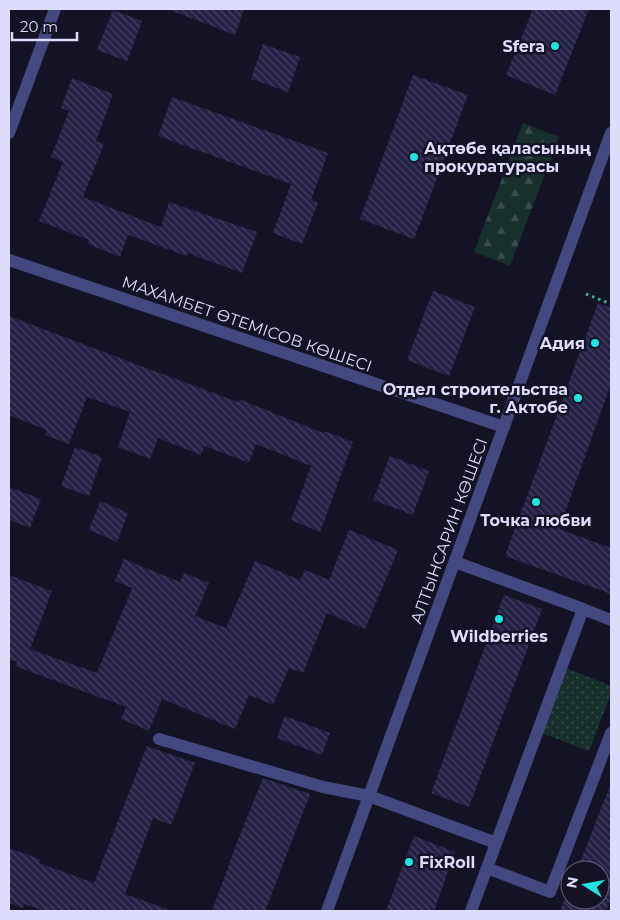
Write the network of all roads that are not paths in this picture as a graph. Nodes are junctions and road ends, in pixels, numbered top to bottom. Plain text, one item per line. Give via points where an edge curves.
1 (55, 9) edge
2 (9, 134) edge
3 (611, 137) edge
4 (9, 260) edge
5 (504, 427) junction
6 (455, 562) junction
7 (583, 609) junction
8 (611, 620) edge
9 (611, 732) edge
10 (159, 739) dead end
11 (369, 796) junction
12 (496, 842) junction
13 (487, 868) junction
14 (327, 911) edge
15 (471, 911) edge

1 - 2 street
3 - 5 street, АЛТЫНСАРИН КӨШЕСІ
4 - 5 street, МАХАМБЕТ ӨТЕМІСОВ КӨШЕСІ
5 - 6 street, АЛТЫНСАРИН КӨШЕСІ
6 - 7 street
6 - 11 street, АЛТЫНСАРИН КӨШЕСІ
7 - 8 street
7 - 12 street
9 - 13 street via 550,892
10 - 11 street via 322,787
11 - 12 street
11 - 14 street, АЛТЫНСАРИН КӨШЕСІ
12 - 13 street
13 - 15 street

